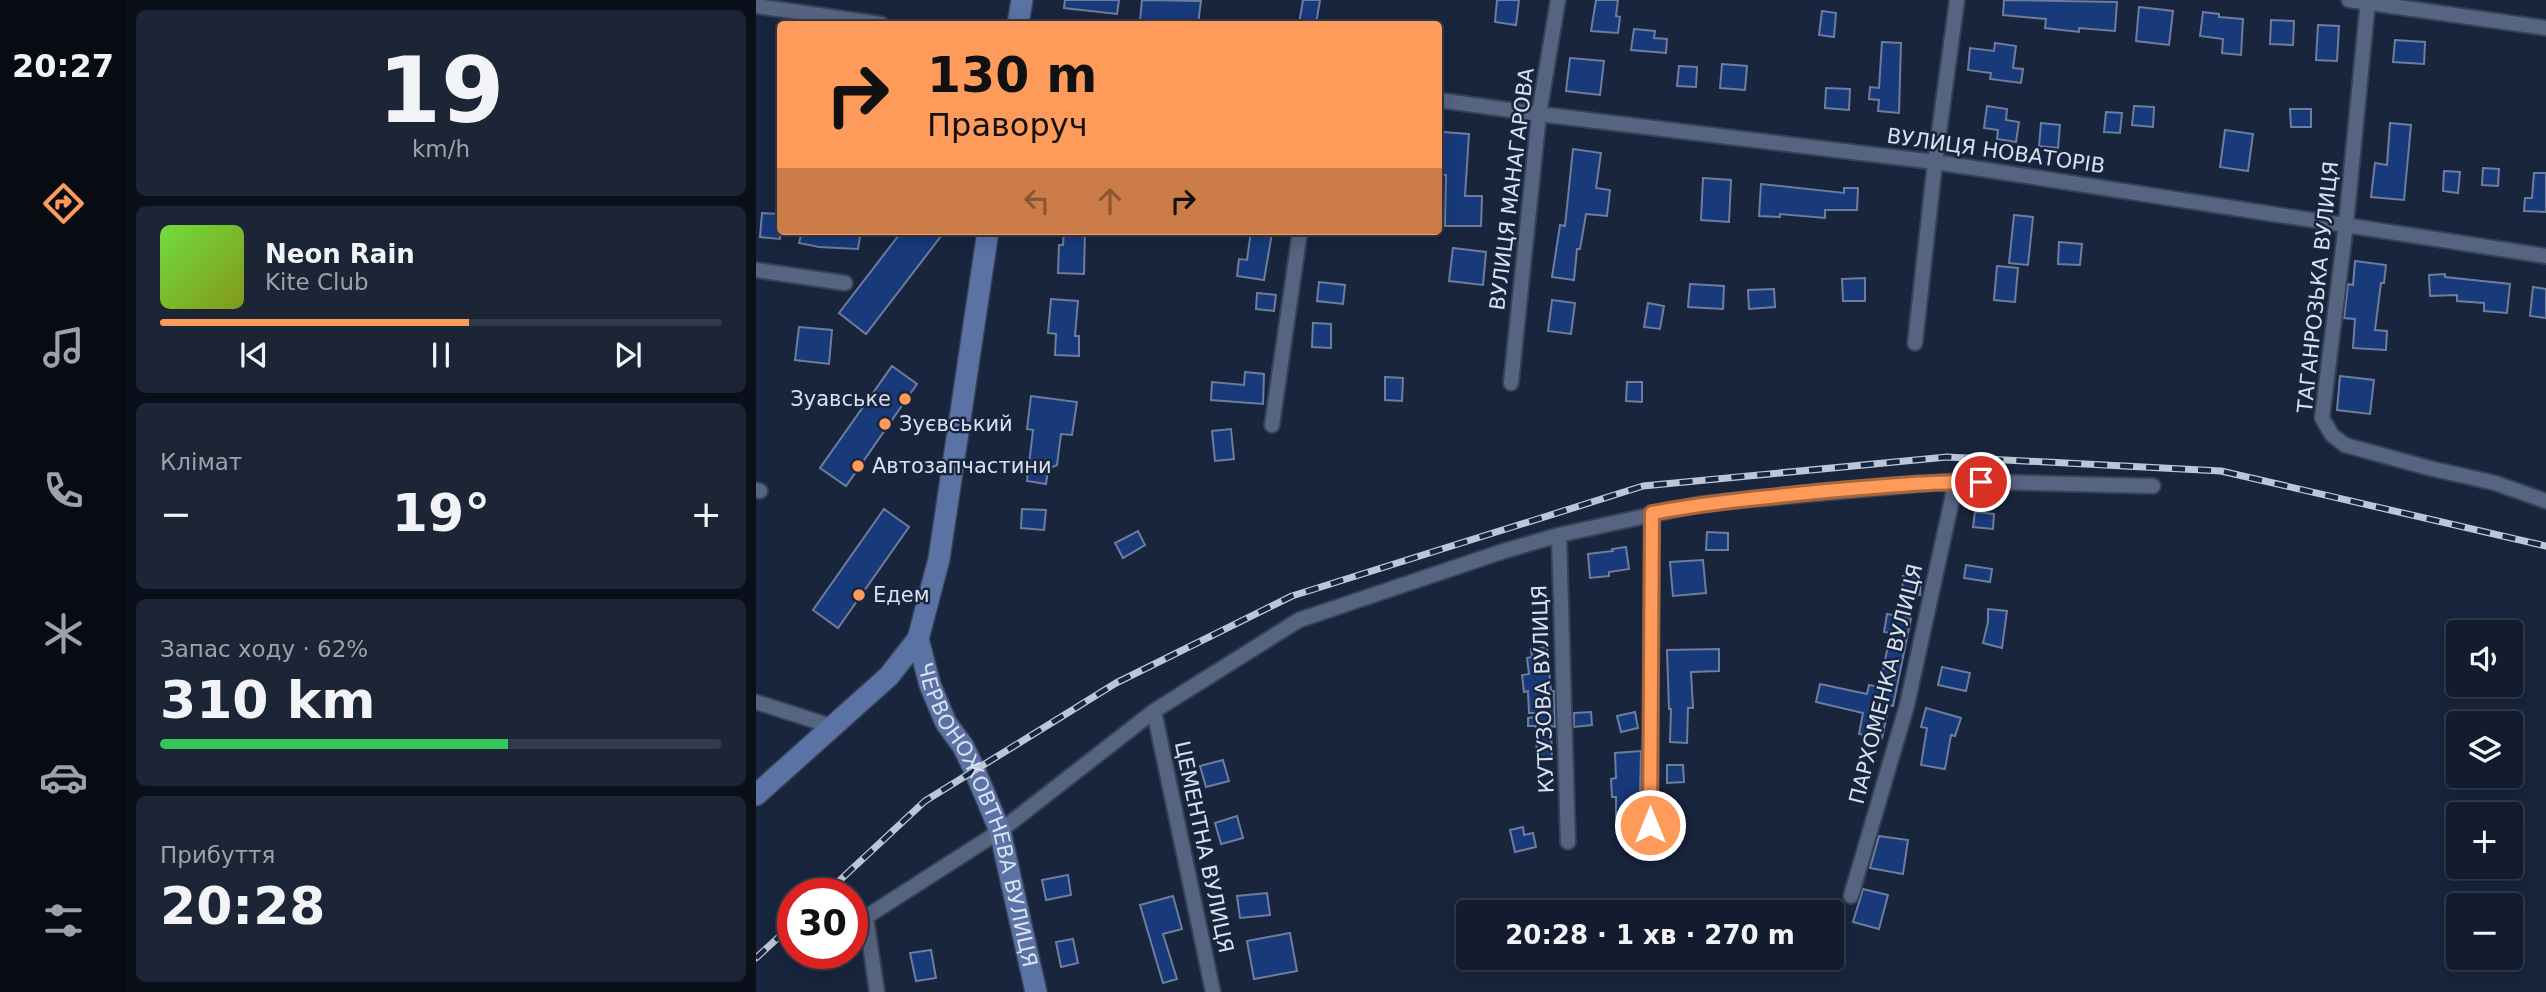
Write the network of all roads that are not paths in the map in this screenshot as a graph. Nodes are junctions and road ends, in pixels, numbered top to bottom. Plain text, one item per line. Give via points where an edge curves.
1 (1022, 0) edge
2 (1558, 0) edge
3 (1957, 0) edge
4 (2349, 0) edge
5 (2368, 1) edge
6 (756, 6) edge
7 (860, 21) edge
8 (1018, 21) edge
9 (2546, 28) edge
10 (1442, 101) edge
11 (1539, 114) junction
12 (1935, 162) junction
13 (2346, 224) junction
14 (987, 235) edge
15 (1299, 235) edge
16 (2546, 256) edge
17 (756, 270) edge
18 (845, 283) dead end
19 (1916, 343) dead end
20 (1511, 383) dead end
21 (1272, 425) dead end
22 (1956, 481) junction
23 (2153, 485) dead end
24 (2546, 501) edge
25 (1652, 513) junction
26 (1559, 535) junction
27 (918, 639) junction
28 (756, 702) edge
29 (1154, 711) junction
30 (834, 727) junction
31 (756, 795) edge
32 (1650, 825) dead end
33 (1000, 831) junction
34 (1568, 842) dead end
35 (1851, 896) dead end
36 (877, 992) edge
37 (1036, 992) edge
38 (1213, 992) edge

1 - 8 street
2 - 11 street, ВУЛИЦЯ МАНАГАРОВА
3 - 12 street
4 - 5 street
5 - 9 street
5 - 13 street, ТАГАНРОЗЬКА ВУЛИЦЯ
6 - 7 street
10 - 11 street, ВУЛИЦЯ НОВАТОРІВ
11 - 12 street, ВУЛИЦЯ НОВАТОРІВ
11 - 20 street, ВУЛИЦЯ МАНАГАРОВА
12 - 13 street, ВУЛИЦЯ НОВАТОРІВ
12 - 19 street
13 - 16 street, ВУЛИЦЯ НОВАТОРІВ
13 - 24 street, ТАГАНРОЗЬКА ВУЛИЦЯ via 2322,418 2332,435 2345,445 2495,483
14 - 27 street via 939,559
15 - 21 street
17 - 18 street
22 - 23 street
22 - 25 street via 1701,504
22 - 35 street, ПАРХОМЕНКА ВУЛИЦЯ via 1907,705
25 - 26 street
25 - 32 street
26 - 29 street via 1299,620
26 - 34 street, КУТУЗОВА ВУЛИЦЯ
27 - 30 street via 889,676
27 - 33 street, ЧЕРВОНОЖОВТНЕВА ВУЛИЦЯ via 946,723 963,746
28 - 30 street
29 - 33 street
29 - 38 street, ЦЕМЕНТНА ВУЛИЦЯ
30 - 31 street
33 - 36 street via 866,917
33 - 37 street, ЧЕРВОНОЖОВТНЕВА ВУЛИЦЯ

